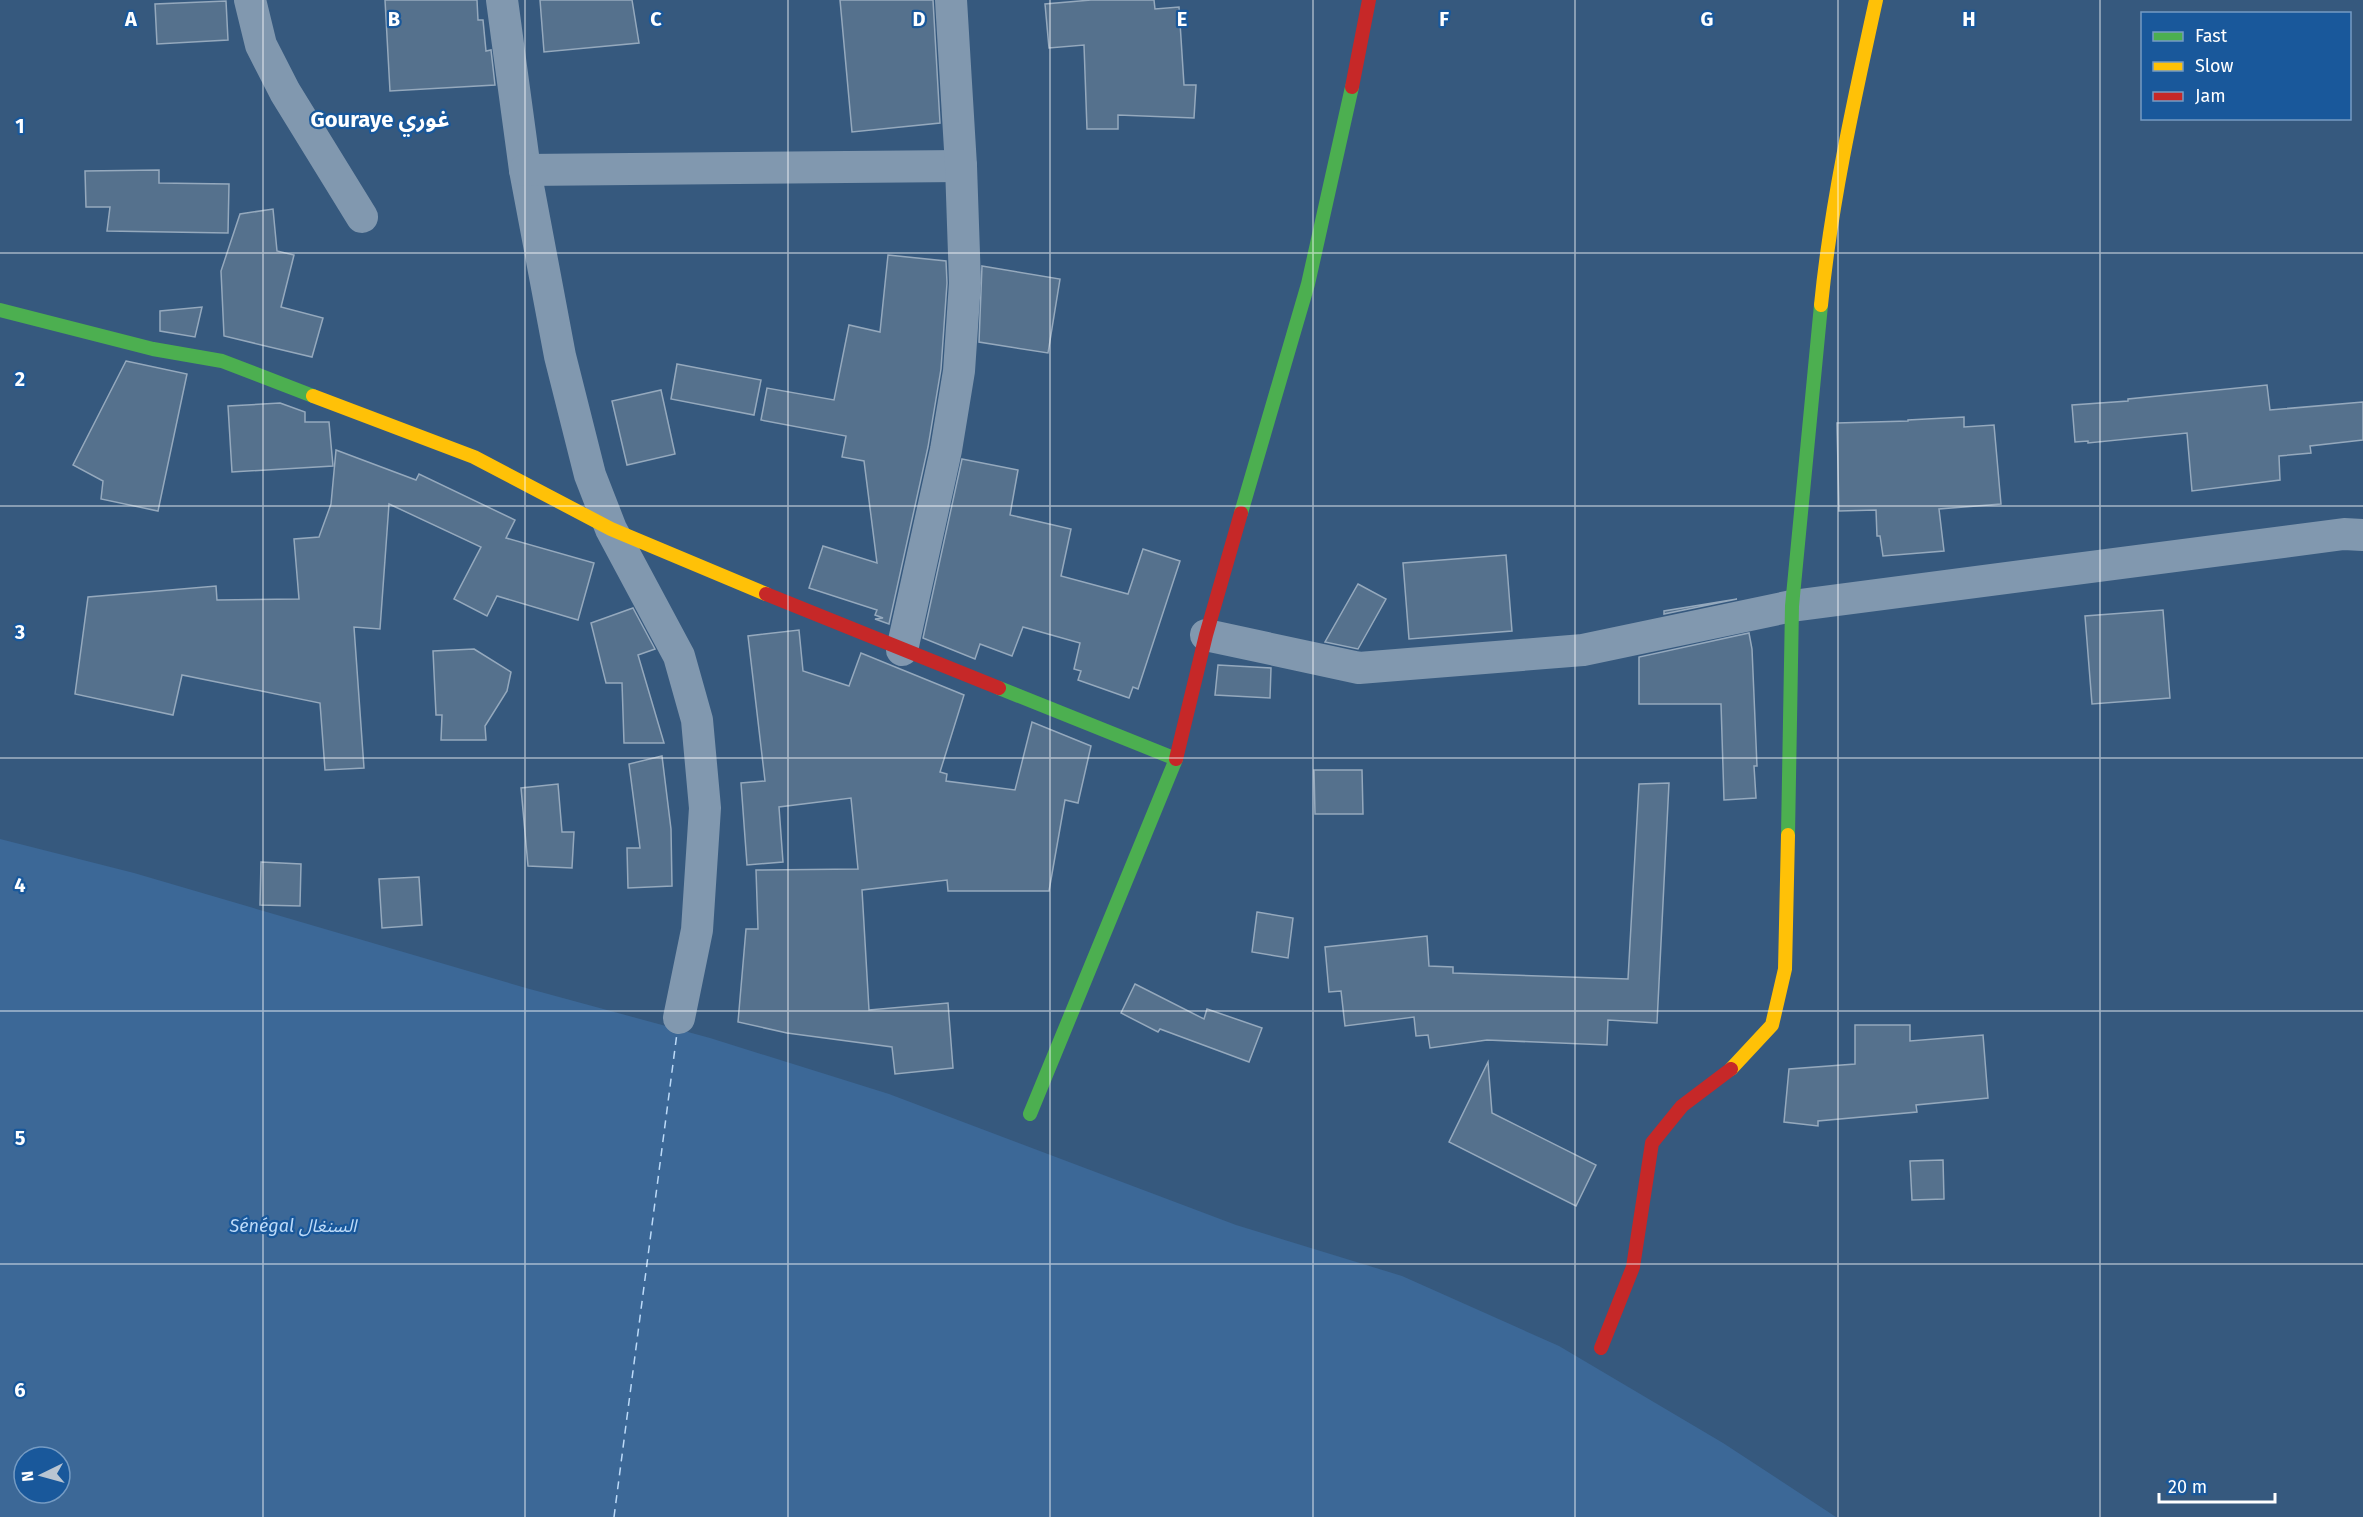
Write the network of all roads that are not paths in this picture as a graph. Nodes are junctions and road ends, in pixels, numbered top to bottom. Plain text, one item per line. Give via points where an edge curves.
1 (250, 0) edge
2 (502, 0) edge
3 (951, 0) edge
4 (1369, 0) edge
5 (1876, 0) edge
6 (961, 166) junction
7 (525, 170) junction
8 (363, 217) dead end
9 (0, 310) edge
10 (611, 529) junction
11 (2363, 535) edge
12 (1791, 606) junction
13 (1206, 635) junction
14 (902, 650) junction
15 (1176, 759) junction
16 (679, 1018) dead end
17 (1030, 1114) dead end
18 (1601, 1348) dead end

1 - 8 street via 261,45 285,92
2 - 7 street
3 - 6 street
4 - 13 street via 1308,284
5 - 12 street via 1826,266
6 - 7 street
6 - 14 street via 965,284 959,371 946,450
7 - 10 street via 560,356 590,475
9 - 10 street via 153,350 222,361 474,457
10 - 14 street
10 - 16 street via 678,656 697,720 705,808 697,930
11 - 12 street via 2344,534
12 - 13 street via 1583,650 1359,668
12 - 18 street via 1785,969 1772,1024 1729,1072 1682,1106 1652,1143 1633,1267
13 - 15 street
14 - 15 street
15 - 17 street

